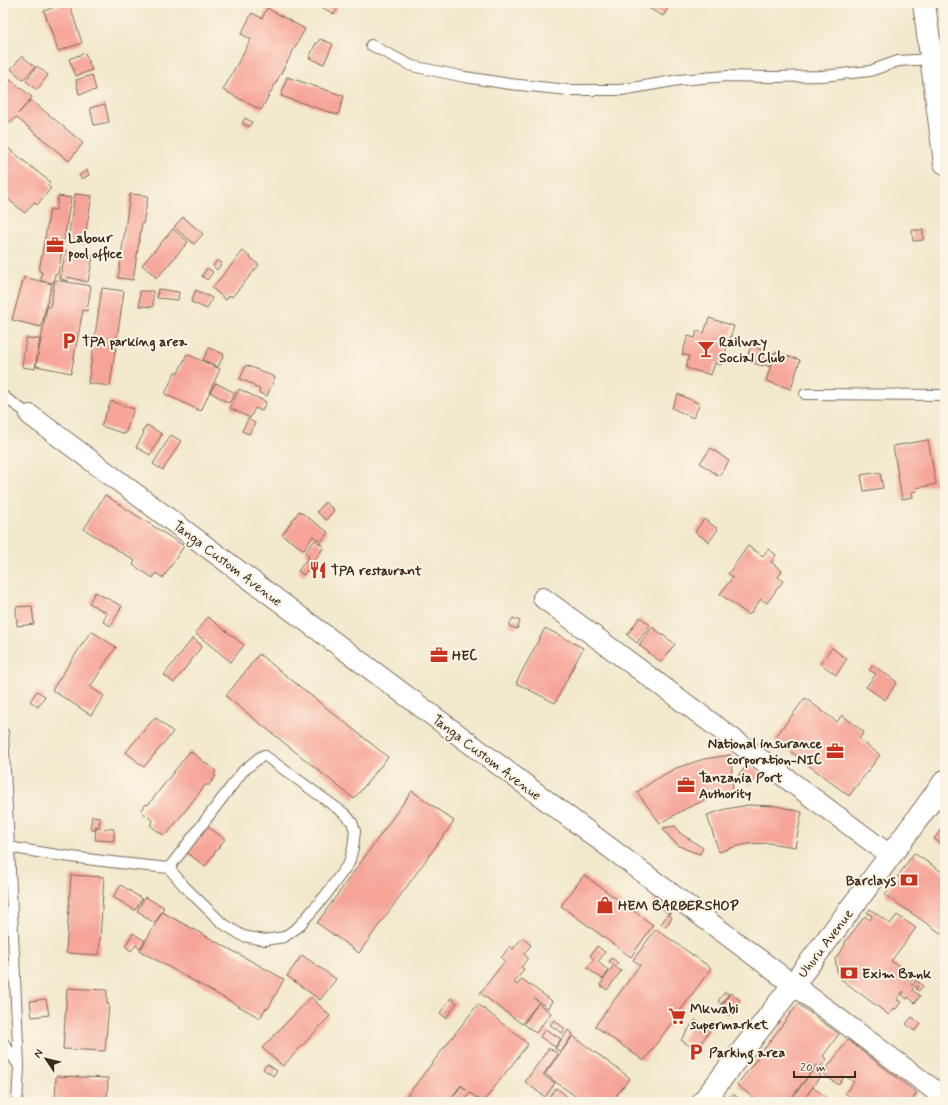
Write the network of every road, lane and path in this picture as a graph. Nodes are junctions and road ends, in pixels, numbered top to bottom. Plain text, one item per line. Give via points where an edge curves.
1 (924, 3) edge
2 (370, 45) dead end
3 (932, 59) junction
4 (945, 163) edge
5 (805, 394) dead end
6 (945, 395) edge
7 (3, 396) edge
8 (30, 415) joint
9 (543, 598) dead end
10 (3, 733) edge
11 (945, 781) edge
12 (9, 847) junction
13 (891, 856) junction
14 (169, 868) junction
15 (793, 985) junction
16 (3, 1042) edge
17 (18, 1066) junction
18 (945, 1098) edge
19 (17, 1102) edge
20 (703, 1102) edge
21 (942, 1102) edge

1 - 3 street
2 - 3 lane via 412,66 510,84 568,90 621,90 679,80 727,76 822,76 870,71 898,61
3 - 4 street
5 - 6 lane
7 - 8 lane
8 - 15 street, Tanga Custom Avenue
9 - 13 street
10 - 12 lane
11 - 13 street, Uhuru Avenue
12 - 14 lane via 123,864
12 - 17 lane
13 - 15 street, Uhuru Avenue
14 - 14 lane via 222,923 243,936 264,940 284,937 307,917 349,863 354,848 355,831 345,814 264,755 243,771
15 - 18 street, Tanga Custom Avenue
15 - 20 street, Uhuru Avenue
16 - 17 lane
17 - 19 lane
18 - 21 street

